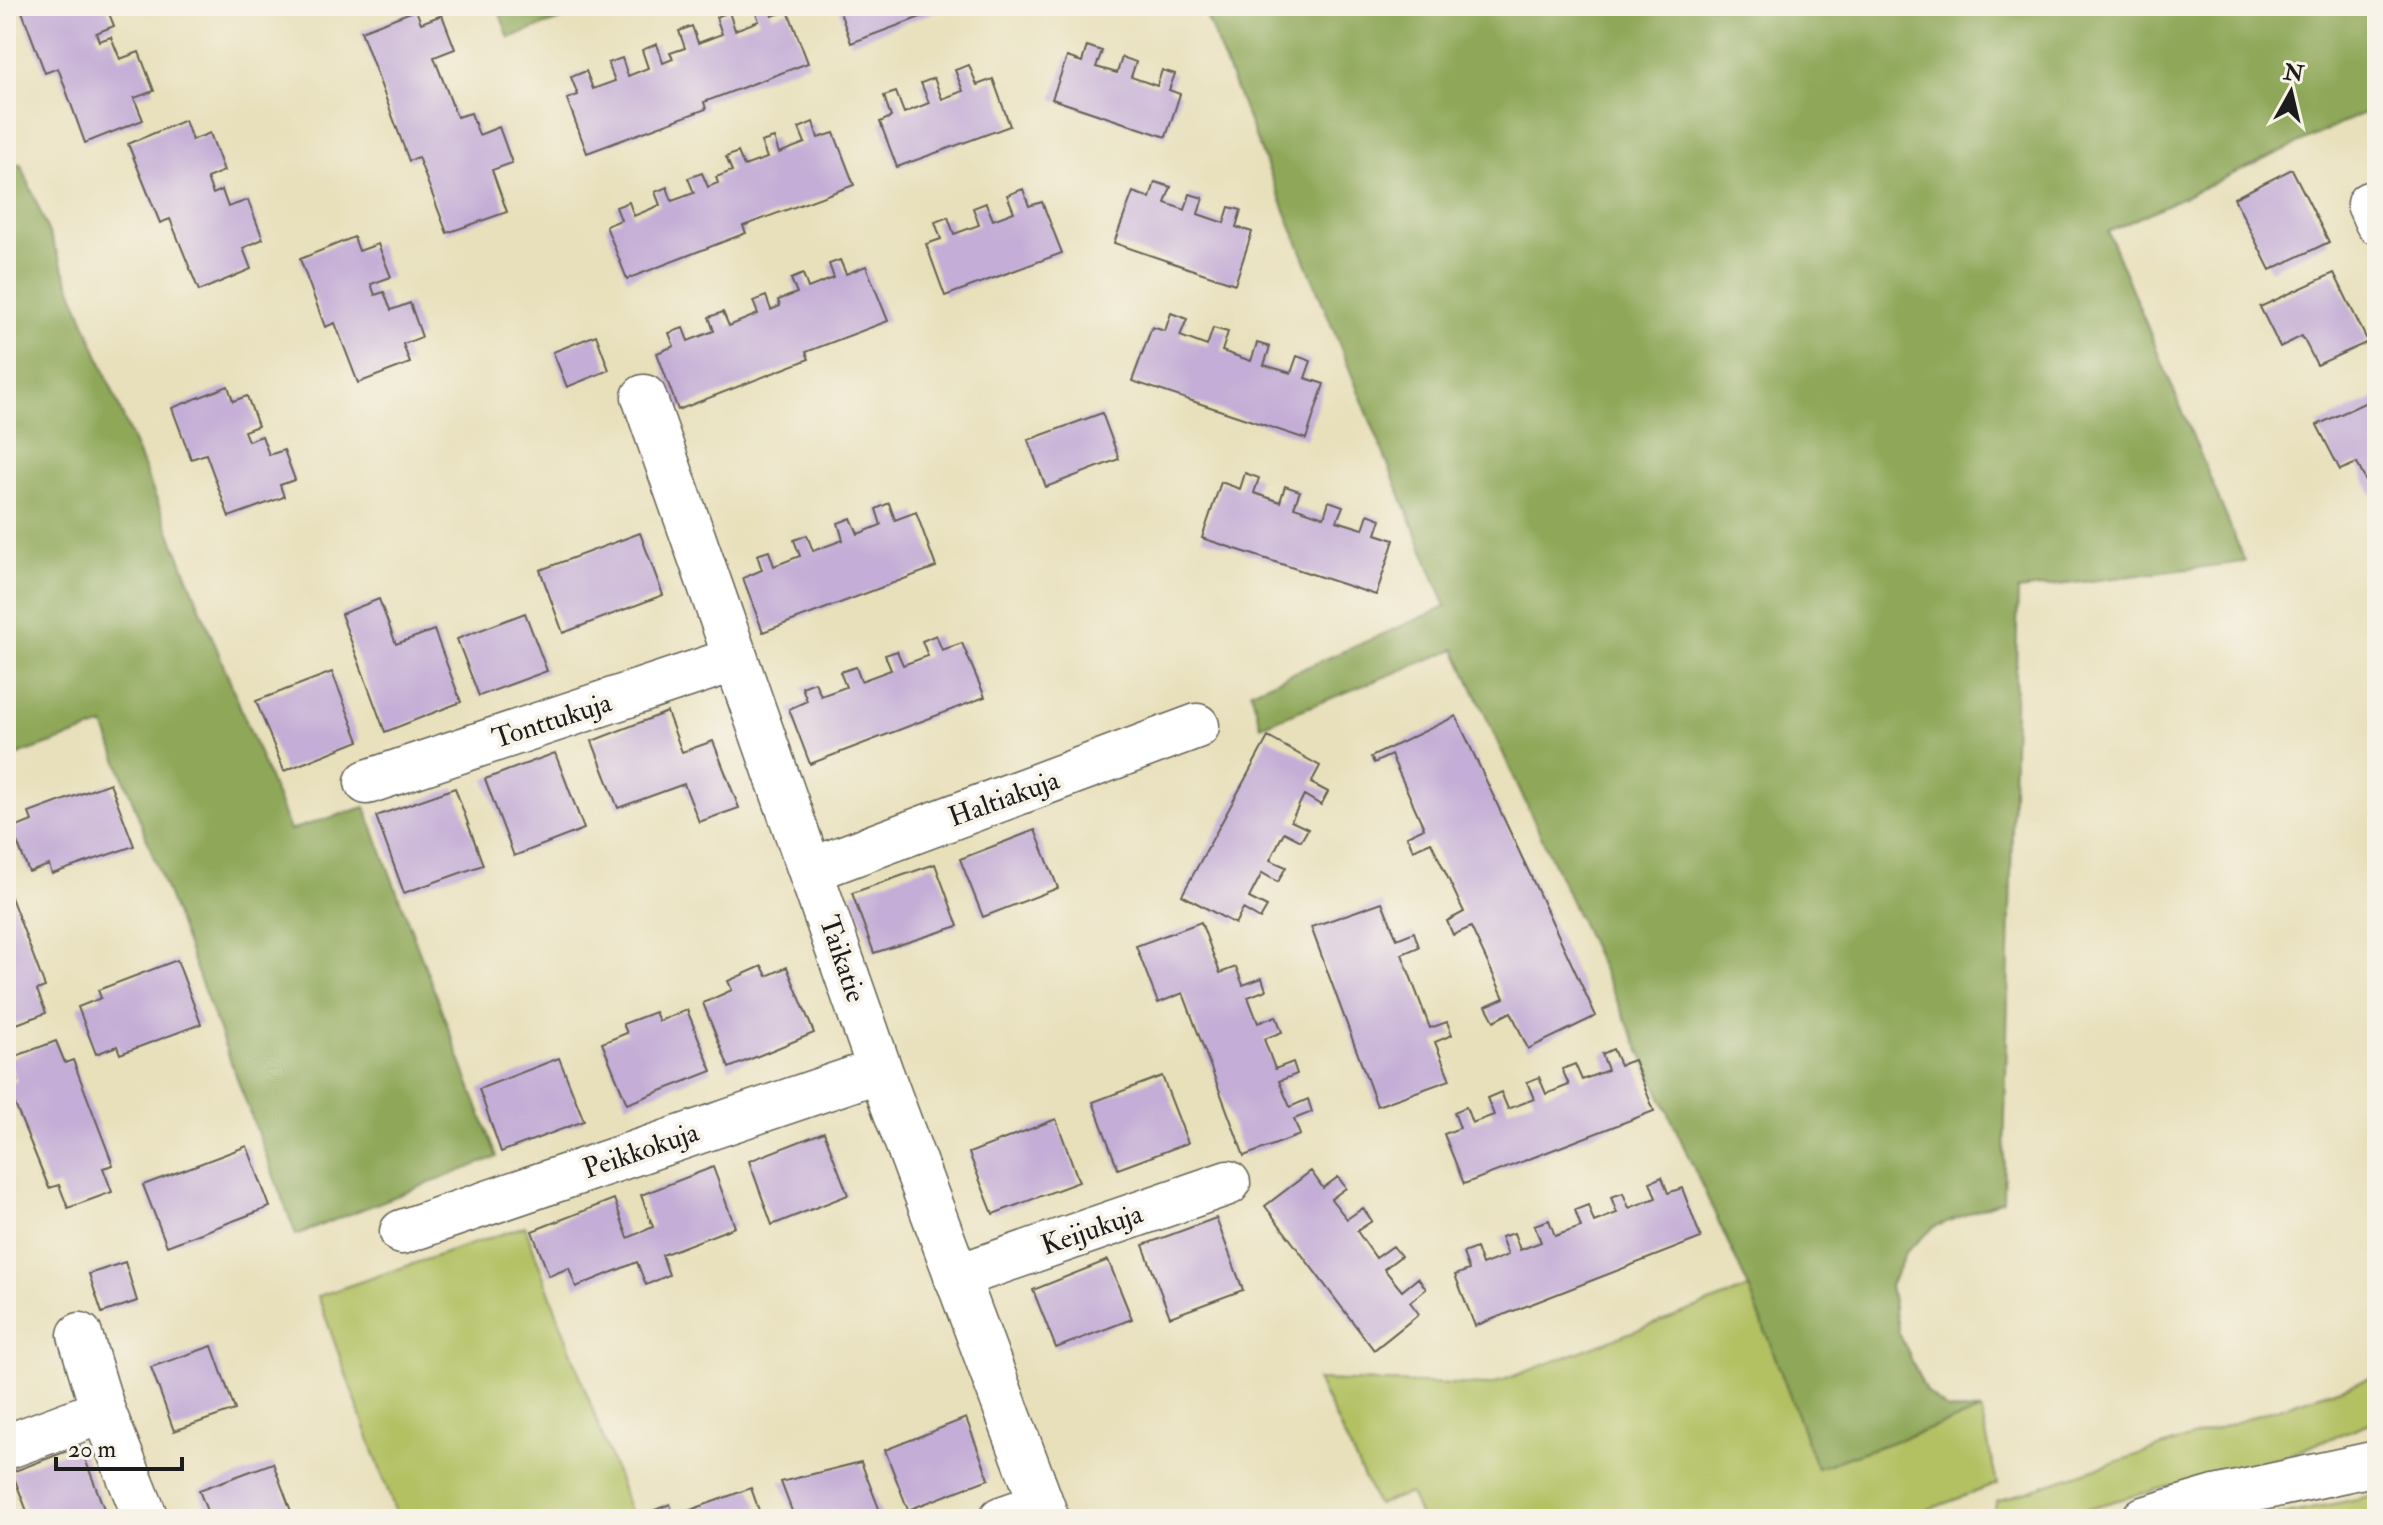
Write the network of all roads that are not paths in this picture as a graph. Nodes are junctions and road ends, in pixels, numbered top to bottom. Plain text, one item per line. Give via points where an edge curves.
1 (644, 397) dead end
2 (736, 659) junction
3 (1197, 726) dead end
4 (367, 782) dead end
5 (811, 870) junction
6 (880, 1070) junction
7 (1228, 1183) dead end
8 (402, 1232) dead end
9 (956, 1277) junction
10 (80, 1335) dead end
11 (103, 1411) junction
12 (6, 1447) edge
13 (2377, 1463) edge
14 (1044, 1512) edge
15 (146, 1519) edge
16 (1001, 1519) edge
17 (2144, 1519) edge

1 - 2 street, Taikatie
2 - 4 street, Tonttukuja
2 - 5 street, Taikatie
3 - 5 street, Haltiakuja
5 - 6 street, Taikatie
6 - 8 street, Peikkokuja
6 - 9 street, Taikatie
7 - 9 street, Keijukuja
9 - 14 street, Taikatie
10 - 11 street
11 - 12 street
11 - 15 street
13 - 17 street
14 - 16 street

